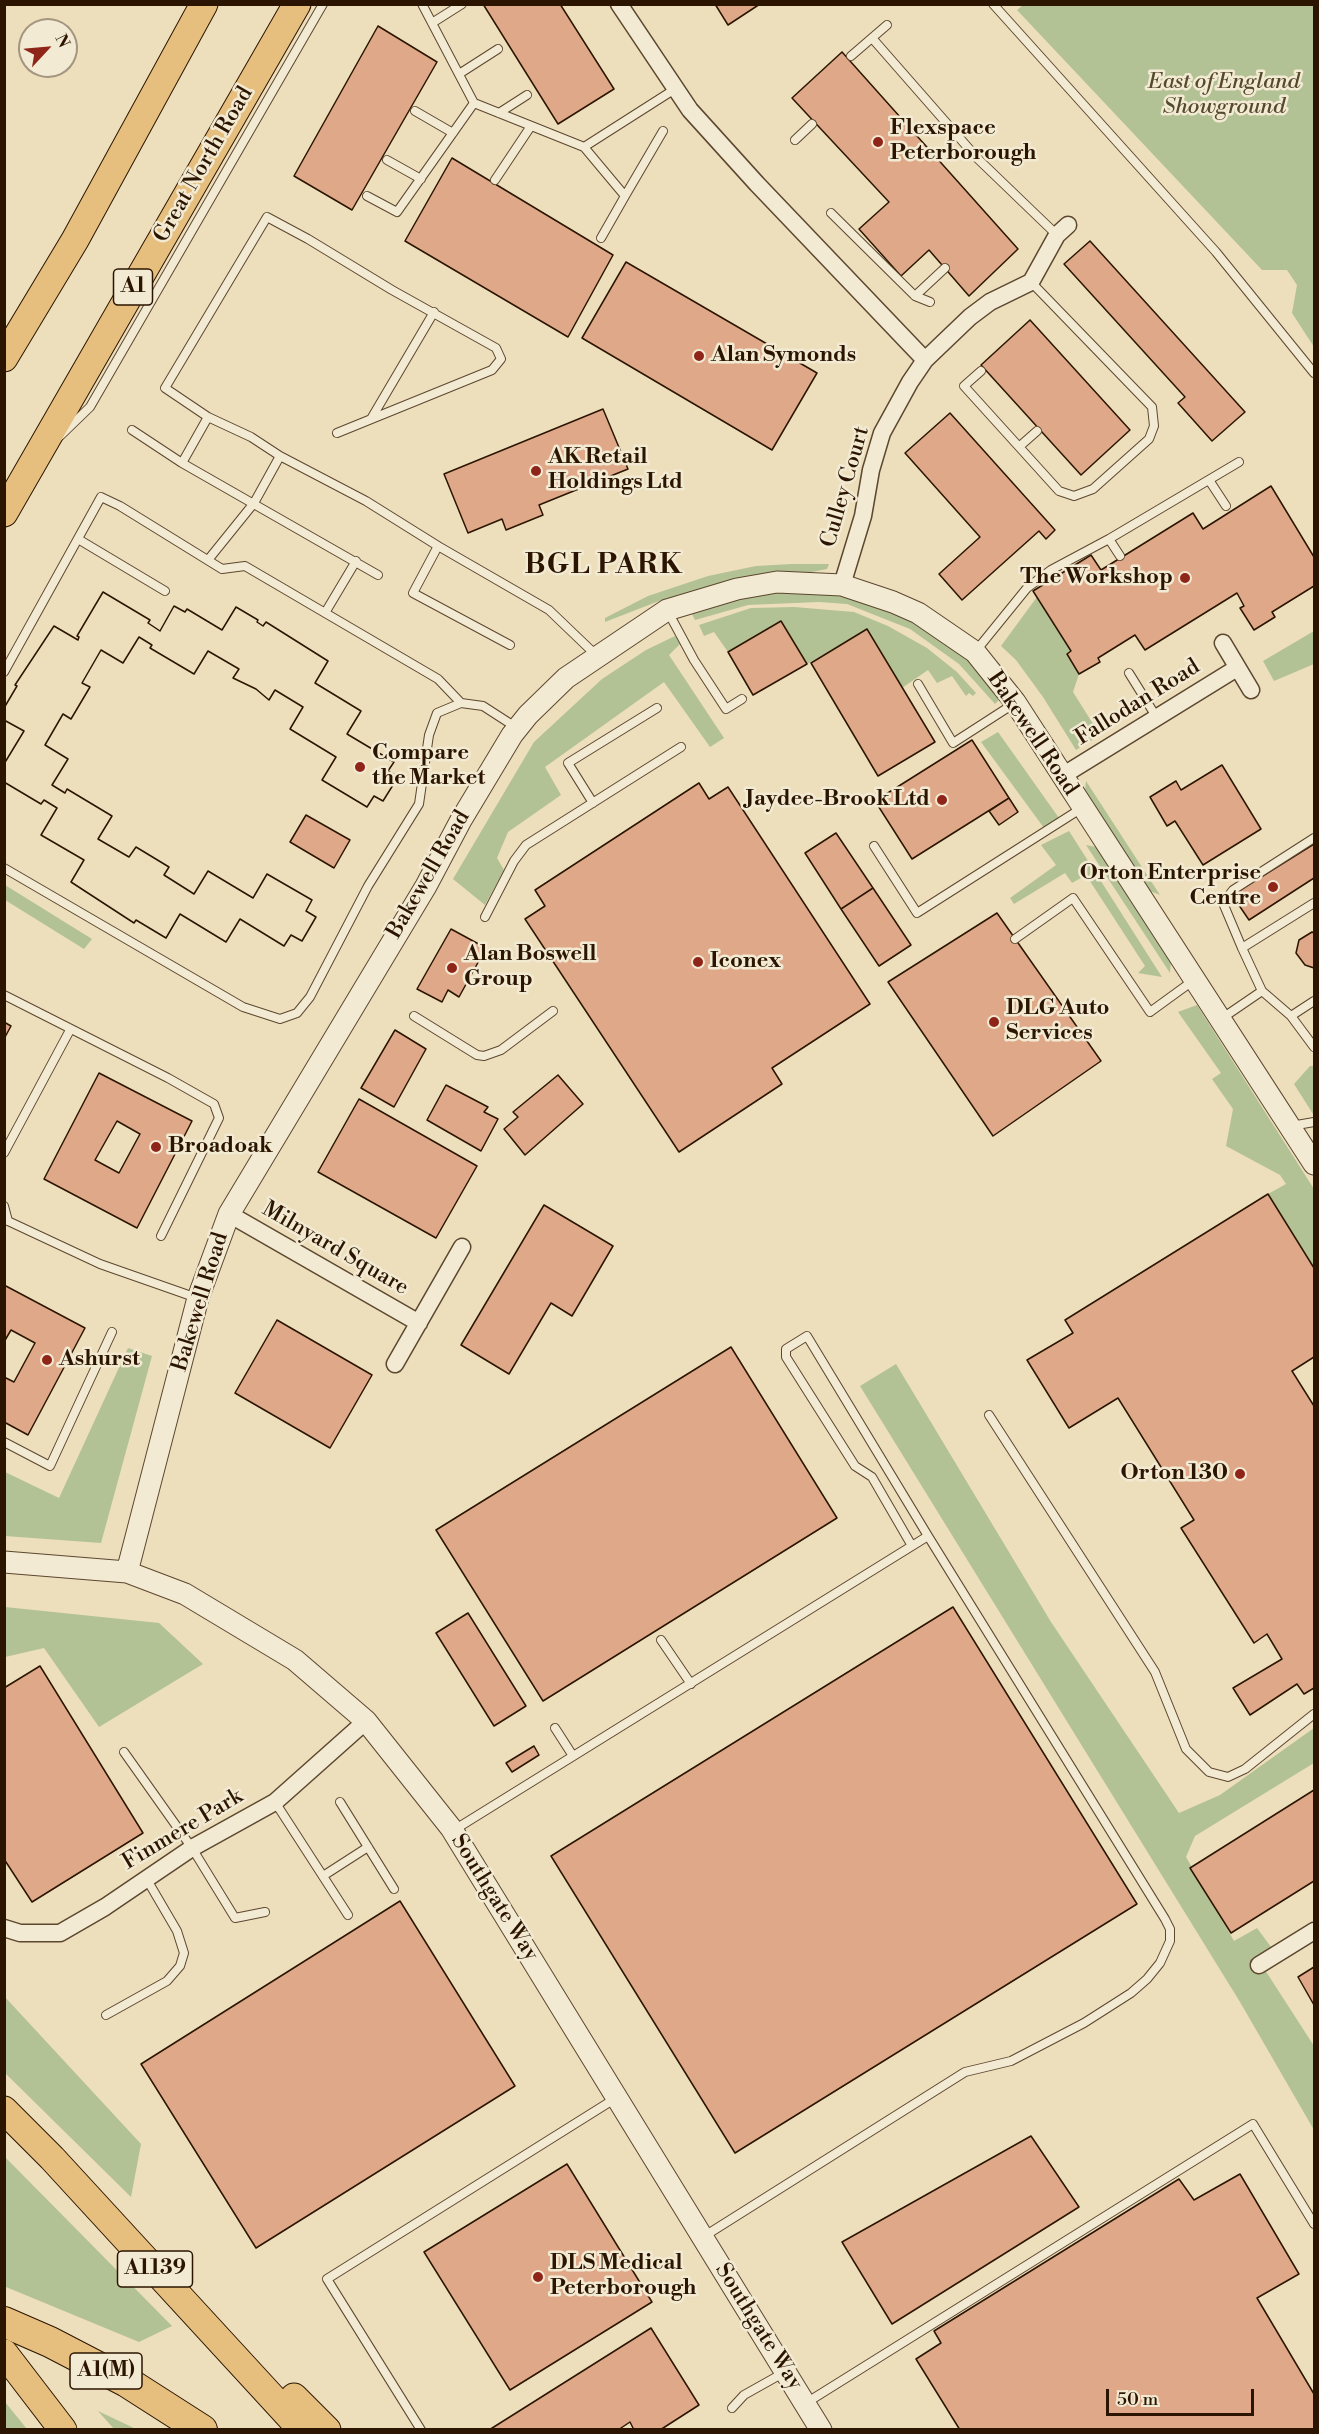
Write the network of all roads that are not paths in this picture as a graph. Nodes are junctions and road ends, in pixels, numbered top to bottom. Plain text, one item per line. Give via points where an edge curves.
1 (204, 4) edge
2 (297, 4) edge
3 (323, 4) edge
4 (422, 4) edge
5 (462, 4) edge
6 (619, 4) edge
7 (993, 4) edge
8 (432, 23) junction
9 (887, 25) dead end
10 (872, 38) junction
11 (498, 49) dead end
12 (851, 56) dead end
13 (459, 74) junction
14 (675, 88) junction
15 (527, 95) dead end
16 (474, 103) junction
17 (415, 111) dead end
18 (499, 113) junction
19 (812, 124) dead end
20 (531, 126) junction
21 (663, 131) dead end
22 (453, 133) junction
23 (795, 140) dead end
24 (584, 147) junction
25 (387, 160) dead end
26 (421, 179) junction
27 (495, 180) dead end
28 (367, 196) dead end
29 (625, 196) junction
30 (831, 213) dead end
31 (1062, 230) joint
32 (601, 238) dead end
33 (945, 268) dead end
34 (1031, 282) junction
35 (915, 296) junction
36 (930, 302) dead end
37 (434, 312) junction
38 (4, 358) edge
39 (925, 360) junction
40 (981, 371) dead end
41 (1314, 373) edge
42 (208, 417) junction
43 (371, 419) junction
44 (132, 430) dead end
45 (1037, 431) dead end
46 (337, 433) dead end
47 (1020, 446) junction
48 (280, 456) junction
49 (37, 459) junction
50 (1239, 462) dead end
51 (182, 463) junction
52 (1209, 480) junction
53 (254, 502) junction
54 (1226, 506) dead end
55 (4, 513) edge
56 (78, 539) junction
57 (1109, 539) junction
58 (438, 546) junction
59 (1120, 556) dead end
60 (208, 560) junction
61 (356, 561) junction
62 (378, 574) dead end
63 (842, 585) junction
64 (165, 591) dead end
65 (667, 610) junction
66 (325, 613) junction
67 (1223, 644) dead end
68 (510, 645) dead end
69 (975, 652) junction
70 (598, 657) junction
71 (1238, 668) junction
72 (4, 672) edge
73 (1129, 674) dead end
74 (918, 684) dead end
75 (1251, 690) dead end
76 (742, 699) dead end
77 (1015, 702) junction
78 (461, 703) junction
79 (657, 708) dead end
80 (1157, 717) junction
81 (517, 728) junction
82 (681, 747) dead end
83 (1062, 776) junction
84 (593, 803) junction
85 (1082, 808) junction
86 (1314, 838) edge
87 (874, 846) dead end
88 (4, 868) edge
89 (1314, 903) edge
90 (485, 918) dead end
91 (1015, 939) dead end
92 (1242, 948) junction
93 (1195, 980) junction
94 (1262, 992) junction
95 (4, 995) edge
96 (1314, 1001) edge
97 (553, 1011) dead end
98 (414, 1016) dead end
99 (1291, 1016) junction
100 (1220, 1019) junction
101 (70, 1030) junction
102 (1314, 1047) edge
103 (1314, 1122) edge
104 (1291, 1126) junction
105 (4, 1153) edge
106 (1314, 1164) edge
107 (4, 1206) edge
108 (229, 1214) junction
109 (6, 1221) edge
110 (160, 1236) dead end
111 (462, 1247) dead end
112 (198, 1298) junction
113 (419, 1323) junction
114 (112, 1332) dead end
115 (395, 1365) dead end
116 (989, 1415) dead end
117 (4, 1442) edge
118 (928, 1536) junction
119 (912, 1546) junction
120 (4, 1562) edge
121 (127, 1572) junction
122 (662, 1640) dead end
123 (691, 1684) junction
124 (1314, 1714) edge
125 (366, 1721) junction
126 (555, 1728) dead end
127 (124, 1752) dead end
128 (573, 1756) junction
129 (275, 1802) junction
130 (339, 1802) dead end
131 (453, 1831) junction
132 (368, 1847) junction
133 (192, 1848) junction
134 (323, 1876) junction
135 (146, 1877) junction
136 (394, 1889) dead end
137 (265, 1912) dead end
138 (348, 1915) dead end
139 (4, 1928) edge
140 (1314, 1931) edge
141 (1259, 1965) dead end
142 (106, 2015) dead end
143 (617, 2097) junction
144 (4, 2110) edge
145 (52, 2158) junction
146 (1314, 2224) edge
147 (703, 2237) junction
148 (4, 2322) edge
149 (4, 2353) edge
150 (786, 2372) junction
151 (805, 2403) junction
152 (732, 2408) dead end
153 (63, 2430) edge
154 (202, 2430) edge
155 (302, 2430) edge
156 (327, 2430) edge
157 (421, 2430) edge
158 (821, 2430) edge

1 - 38 highway via 75,240
2 - 49 highway, Great North Road / A1
3 - 49 lane via 90,406
4 - 8 lane
5 - 8 lane
6 - 14 street
7 - 41 lane via 1216,252
8 - 13 lane
9 - 10 lane
10 - 12 lane
10 - 31 lane via 978,159
11 - 13 lane
13 - 16 lane
14 - 24 lane
14 - 39 street via 757,184
15 - 18 lane
16 - 18 lane
16 - 22 lane
17 - 22 lane
18 - 20 lane
19 - 23 lane
20 - 24 lane
20 - 27 lane
21 - 29 lane
22 - 26 lane
24 - 29 lane
25 - 26 lane
26 - 28 lane via 398,212
29 - 32 lane
30 - 35 lane
31 - 34 street
33 - 35 lane
34 - 39 street, Culley Court via 990,302
34 - 47 lane via 1152,407 1154,426 1149,439 1093,489 1074,496 1059,491
35 - 36 lane
37 - 42 lane via 267,217 165,388
37 - 43 lane
37 - 43 lane via 496,348 501,359 492,370
39 - 63 street, Culley Court via 882,433
40 - 47 lane via 964,386
42 - 48 lane
42 - 51 lane
43 - 46 lane
44 - 51 lane
45 - 47 lane
48 - 53 lane
48 - 58 lane via 366,501
49 - 55 highway, Great North Road / A1
50 - 52 lane
51 - 53 lane
52 - 54 lane
52 - 57 lane
53 - 60 lane
53 - 61 lane
56 - 60 lane via 101,497
56 - 64 lane
56 - 72 lane
57 - 59 lane
57 - 69 lane via 1027,588
58 - 68 lane via 413,593
58 - 70 lane via 549,610
60 - 66 lane via 222,569 244,566
61 - 62 lane
61 - 66 lane
63 - 65 street, Bakewell Road via 777,582 737,589
63 - 69 street, Bakewell Road via 918,613
65 - 70 street, Bakewell Road
65 - 76 lane via 726,709
66 - 78 lane via 438,679
67 - 71 street, Fallodan Road
69 - 77 street, Bakewell Road
70 - 81 street, Bakewell Road via 566,678
71 - 75 street, Fallodan Road
71 - 80 street, Fallodan Road
73 - 80 lane
74 - 77 lane via 953,743
77 - 83 street, Bakewell Road
78 - 81 lane via 483,706
78 - 88 lane via 437,713 429,735 419,804 368,886 310,998 297,1013 280,1019 243,1007
79 - 84 lane via 568,763
80 - 83 street, Fallodan Road
81 - 108 street, Bakewell Road
82 - 84 lane
83 - 85 street, Bakewell Road
84 - 90 lane via 526,845
85 - 87 lane via 917,913
85 - 93 street, Bakewell Road
86 - 92 lane via 1233,890 1222,903
89 - 92 lane
91 - 93 lane via 1073,898 1150,1012
92 - 94 lane
93 - 100 street, Bakewell Road
94 - 99 lane
94 - 100 lane
95 - 101 lane
96 - 99 lane
97 - 98 lane via 501,1050 484,1056
99 - 102 lane
100 - 104 street, Bakewell Road
101 - 105 lane
101 - 110 lane via 214,1104 219,1118
103 - 104 lane
104 - 106 street, Bakewell Road
107 - 109 lane
108 - 112 street, Bakewell Road
108 - 113 street, Milnyard Square
109 - 112 lane via 100,1264
111 - 113 street, Milnyard Square
112 - 121 street, Bakewell Road
113 - 115 street, Milnyard Square
114 - 117 lane via 50,1466
116 - 124 lane via 1155,1672 1186,1749 1209,1772 1228,1777 1245,1769
118 - 119 lane
118 - 119 lane via 807,1336 786,1349 786,1357 855,1466 872,1477
118 - 147 lane via 1165,1919 1170,1929 1166,1951 1147,1979 1084,2023 1011,2061 965,2072
119 - 123 lane
120 - 121 street, Southgate Way
121 - 125 street, Southgate Way via 185,1594 295,1660
122 - 123 lane
123 - 128 lane
125 - 129 street, Finmere Park
125 - 131 street, Southgate Way
126 - 128 lane
127 - 133 lane
128 - 131 lane
129 - 133 street, Finmere Park
129 - 134 lane
130 - 132 lane
131 - 143 street, Southgate Way
132 - 134 lane
132 - 136 lane
133 - 135 street, Finmere Park
133 - 137 lane via 235,1918
134 - 138 lane
135 - 139 street, Finmere Park via 60,1933 20,1933
135 - 142 lane via 177,1931 184,1953 180,1966 167,1981
140 - 141 street
143 - 147 street, Southgate Way
143 - 157 lane via 327,2279
144 - 145 highway, A1139
145 - 155 highway, A1139
145 - 156 highway via 180,2280
146 - 151 lane via 1253,2124
147 - 150 street, Southgate Way
148 - 154 highway, A1(M) via 127,2382
149 - 153 highway
150 - 151 street, Southgate Way
150 - 152 lane via 744,2395
151 - 158 street, Southgate Way

